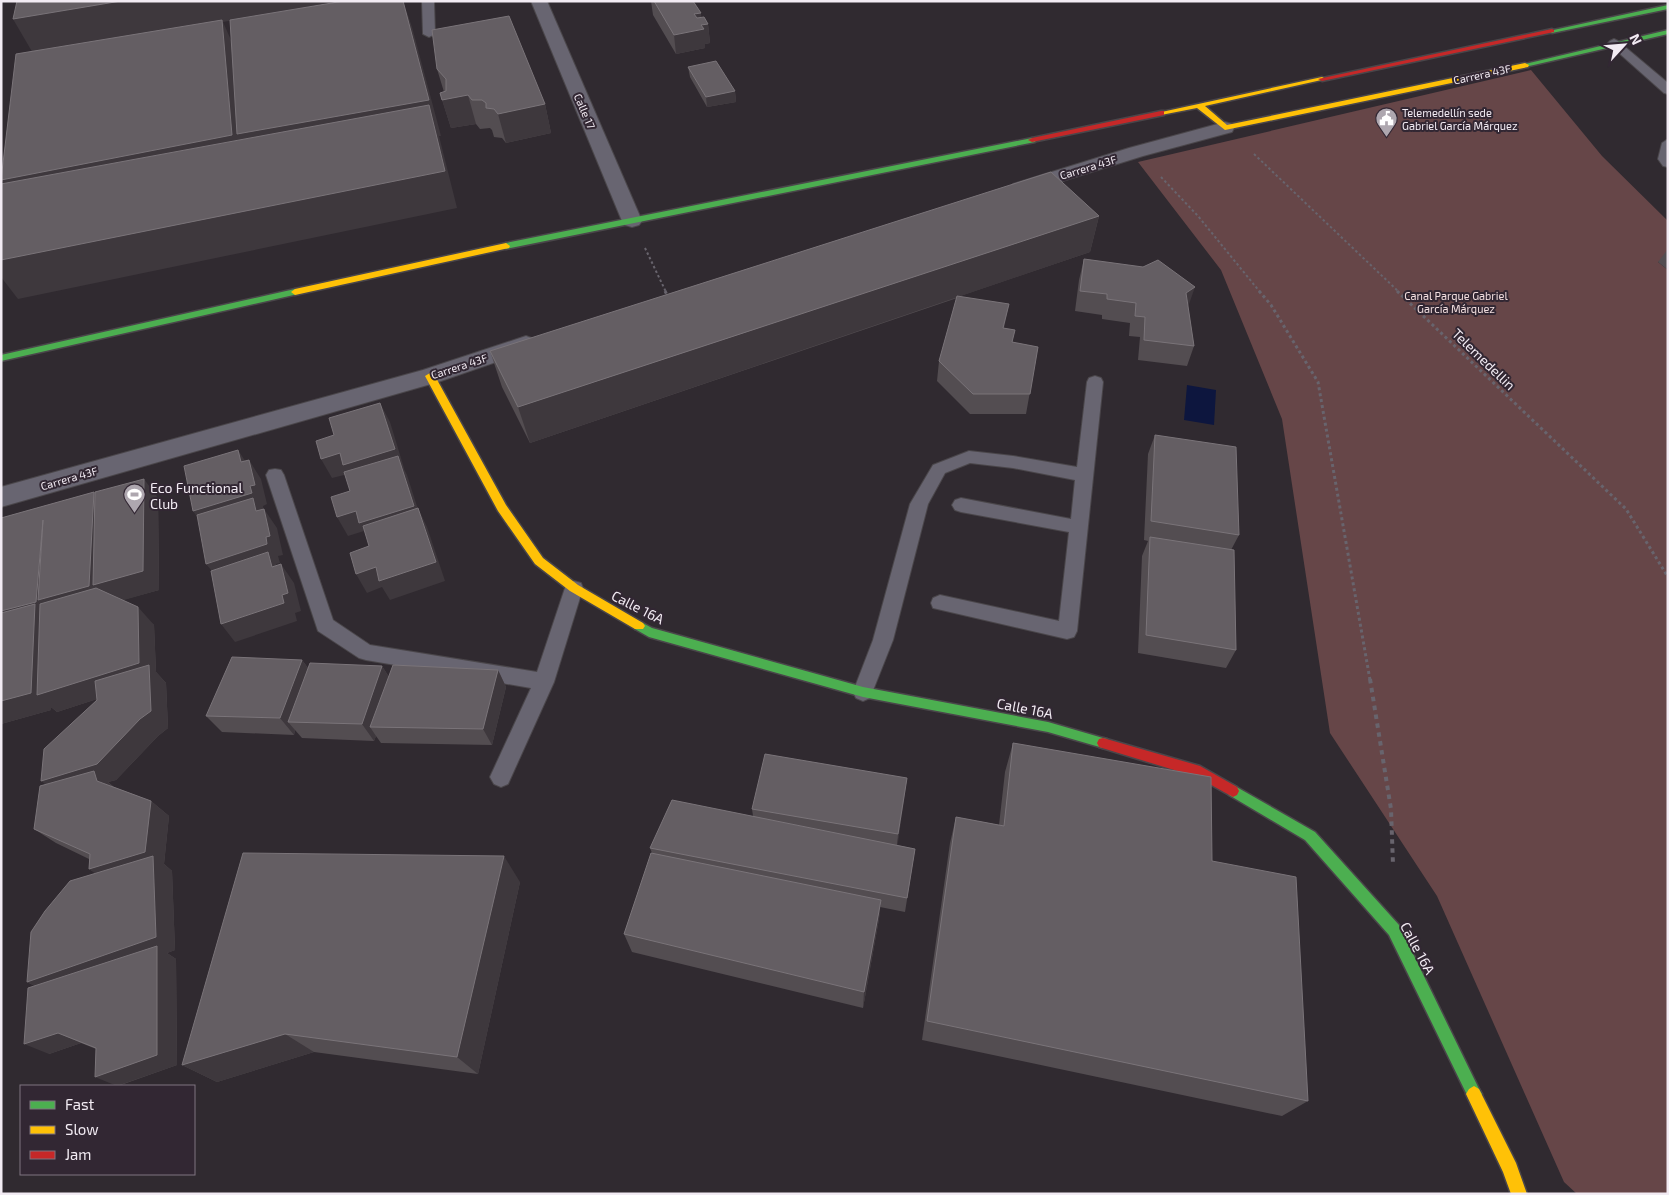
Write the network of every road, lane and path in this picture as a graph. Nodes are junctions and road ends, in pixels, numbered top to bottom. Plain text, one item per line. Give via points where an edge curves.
1 (428, 1) edge
2 (539, 1) edge
3 (1668, 7) edge
4 (1668, 32) edge
5 (429, 34) dead end
6 (1614, 43) junction
7 (1668, 90) edge
8 (1199, 105) junction
9 (1225, 128) junction
10 (1668, 143) edge
11 (1668, 163) edge
12 (1157, 173) dead end
13 (1000, 194) edge
14 (632, 221) junction
15 (668, 297) edge
16 (549, 336) edge
17 (1, 358) edge
18 (430, 376) junction
19 (1095, 382) dead end
20 (275, 475) dead end
21 (1084, 475) junction
22 (1, 497) edge
23 (960, 505) dead end
24 (1078, 527) junction
25 (1668, 578) edge
26 (574, 588) junction
27 (940, 603) dead end
28 (544, 682) junction
29 (863, 692) junction
30 (501, 777) dead end
31 (1393, 874) dead end
32 (1519, 1194) edge

1 - 5 lane
2 - 14 street, Calle 17
3 - 8 street
4 - 6 street, Carrera 43F
6 - 7 lane
6 - 9 street, Carrera 43F via 1539,62
8 - 9 street
8 - 14 street
9 - 13 street, Carrera 43F
9 - 25 path, Telemedellin via 1626,509
10 - 11 lane via 1665,159
12 - 31 path via 1198,216 1271,305 1318,382 1391,809
14 - 15 path
14 - 17 street via 423,263
16 - 18 street, Carrera 43F
18 - 22 street, Carrera 43F
18 - 26 street, Calle 16A via 502,508 539,560
19 - 21 lane
20 - 28 lane via 325,625 366,652
21 - 24 lane
21 - 29 lane via 969,457 939,469 919,504 883,640
23 - 24 lane
24 - 27 lane via 1067,631
26 - 28 lane
26 - 29 street, Calle 16A via 649,632
28 - 30 lane
29 - 32 street, Calle 16A via 1048,727 1200,772 1310,836 1394,930 1510,1169

